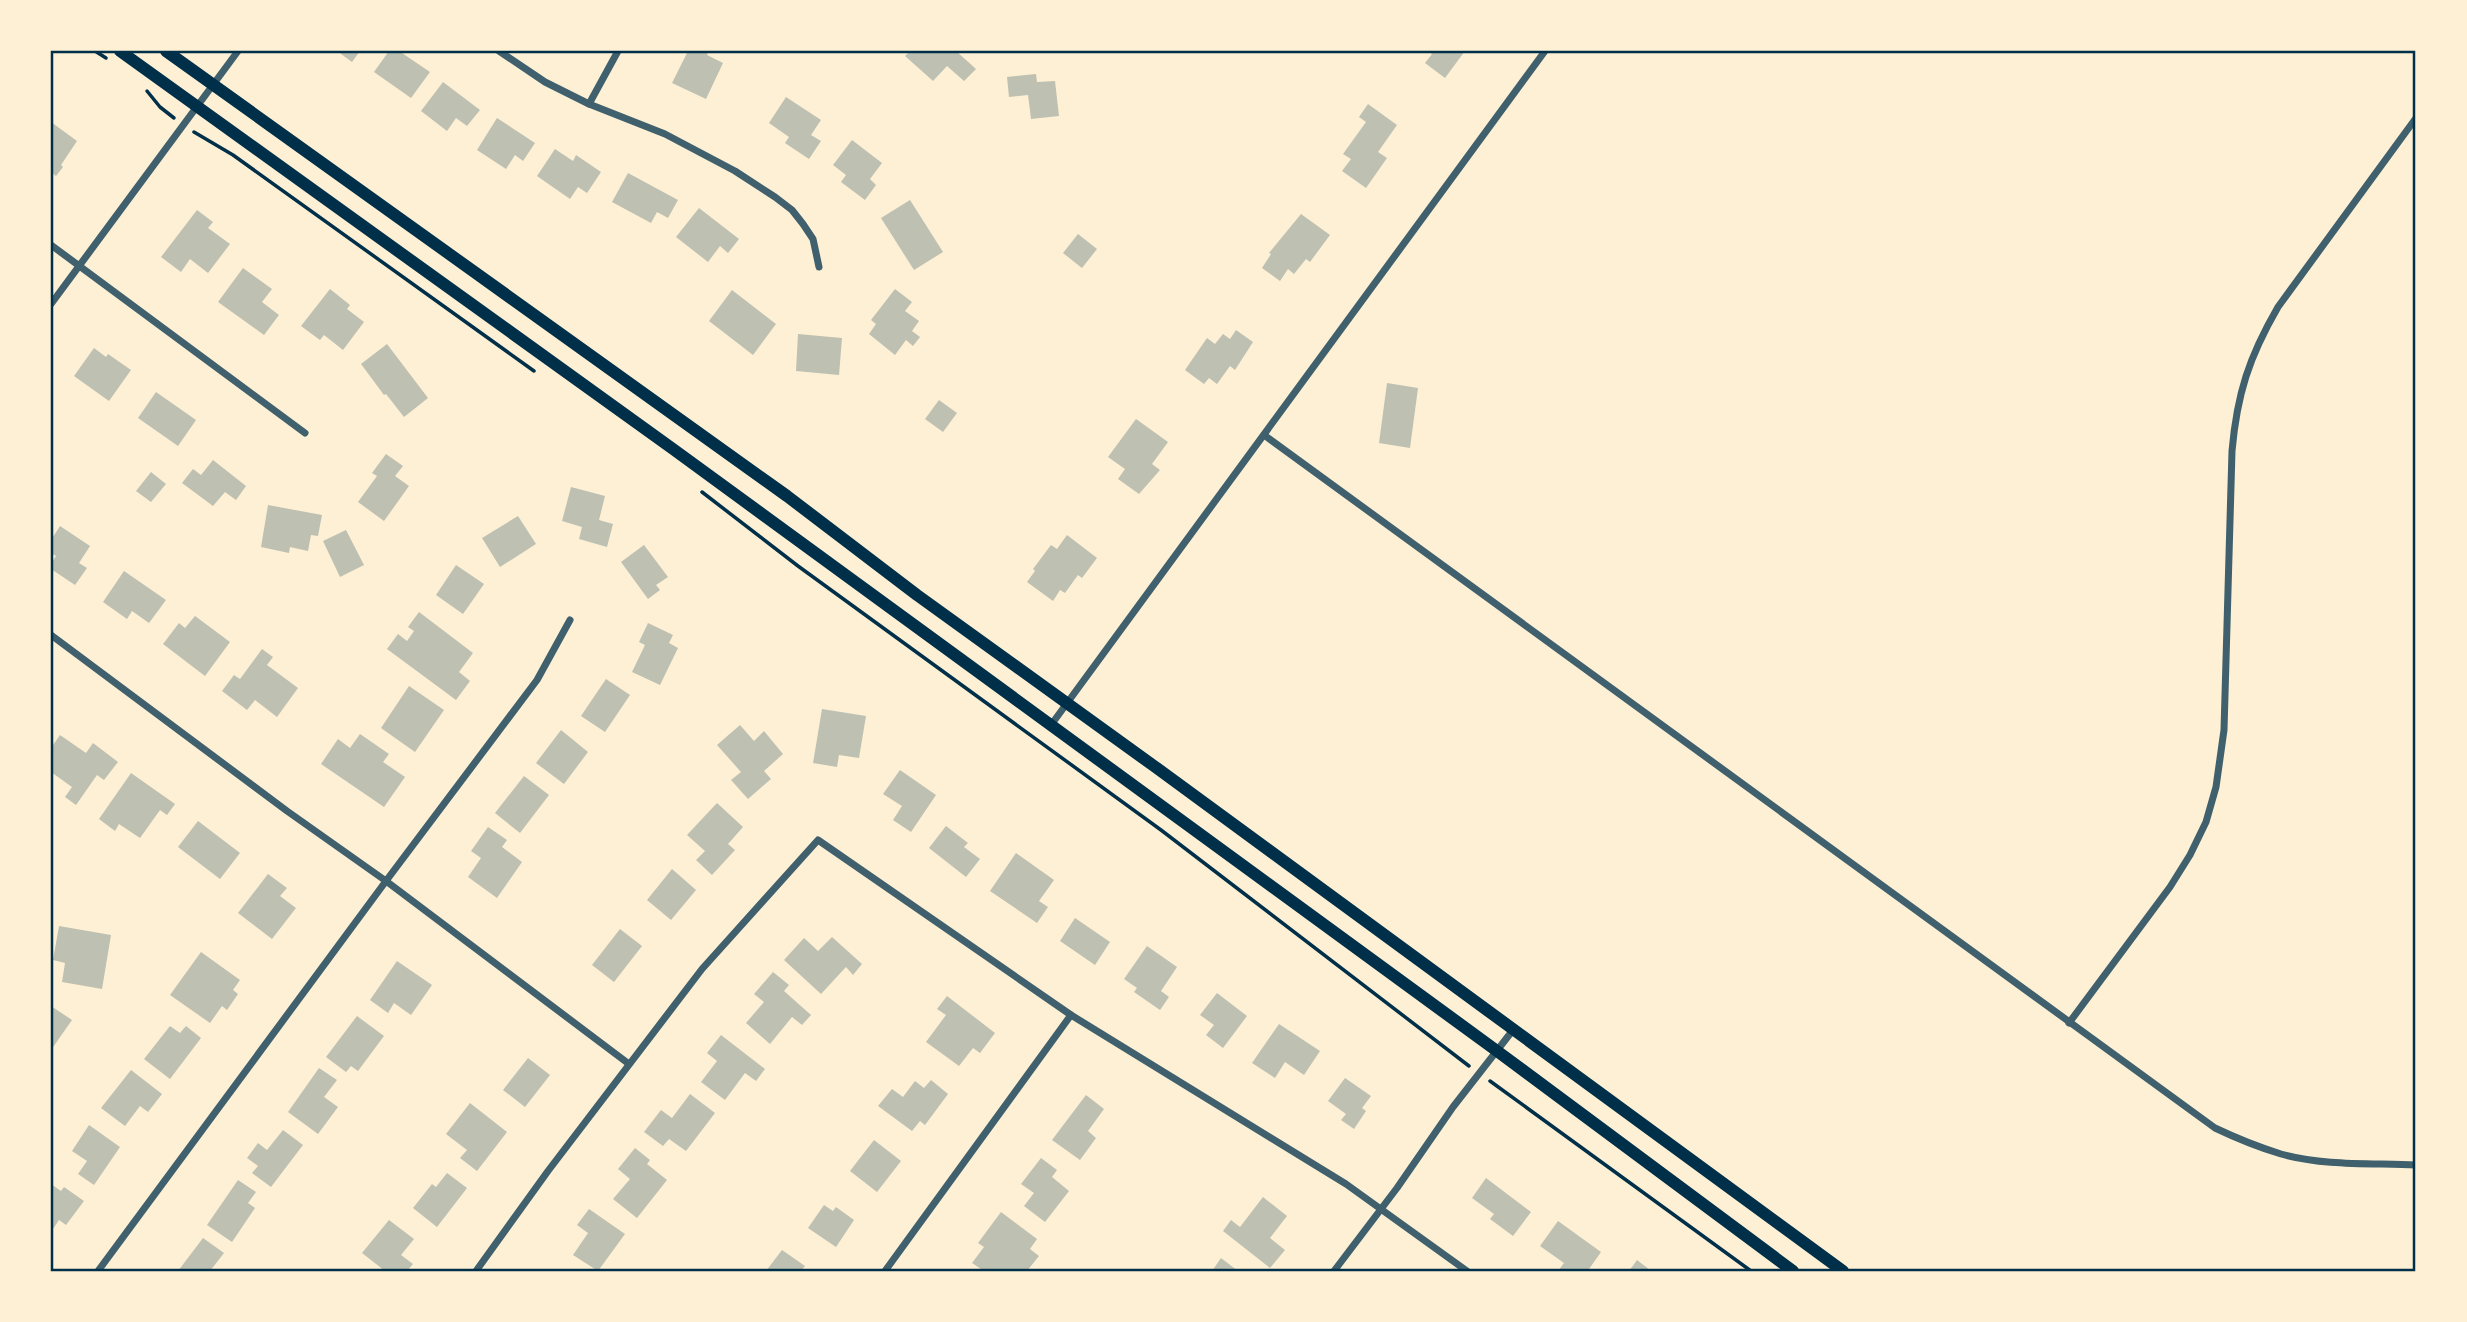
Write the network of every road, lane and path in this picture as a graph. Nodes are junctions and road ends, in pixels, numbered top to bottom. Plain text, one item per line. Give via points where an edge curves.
1 (95, 51) edge
2 (120, 51) edge
3 (166, 51) edge
4 (238, 51) edge
5 (499, 51) edge
6 (618, 51) edge
7 (1545, 51) edge
8 (115, 65) dead end
9 (213, 85) junction
10 (144, 86) dead end
11 (201, 102) junction
12 (589, 104) junction
13 (2416, 118) edge
14 (184, 125) junction
15 (51, 245) edge
16 (80, 267) junction
17 (819, 267) dead end
18 (51, 304) edge
19 (535, 371) dead end
20 (305, 433) dead end
21 (1264, 435) junction
22 (695, 487) dead end
23 (570, 620) dead end
24 (51, 635) edge
25 (1067, 702) junction
26 (1051, 725) junction
27 (386, 881) junction
28 (1071, 1015) junction
29 (2069, 1023) junction
30 (1513, 1030) junction
31 (1497, 1051) junction
32 (629, 1064) junction
33 (1480, 1075) junction
34 (2416, 1165) edge
35 (1381, 1208) junction
36 (98, 1271) edge
37 (476, 1271) edge
38 (885, 1271) edge
39 (1334, 1271) edge
40 (1467, 1271) edge
41 (1751, 1271) edge
42 (1793, 1271) edge
43 (1843, 1271) edge

1 - 8 path
2 - 11 main road
3 - 9 main road
4 - 9 street
5 - 12 street
6 - 12 street
7 - 21 street
9 - 11 street
9 - 25 main road
10 - 14 path via 160,107
11 - 14 street
11 - 26 main road
12 - 17 street via 666,134 775,197 792,210 813,239
13 - 29 street via 2278,307 2249,364 2235,414 2232,451 2224,730 2216,787 2190,855
14 - 16 street
14 - 19 path via 242,161
15 - 16 street
16 - 18 street
16 - 20 street
21 - 25 street
21 - 29 street
22 - 33 path via 1161,830
23 - 27 street via 537,680
24 - 27 street
25 - 26 street
25 - 30 main road
26 - 31 main road
27 - 32 street
27 - 36 street
28 - 32 street via 818,840 702,969
28 - 35 street
28 - 38 street
29 - 34 street via 2187,1110 2249,1144 2316,1161
30 - 31 street
30 - 43 main road
31 - 33 street
31 - 42 main road
32 - 37 street
33 - 35 street
33 - 41 path
35 - 39 street
35 - 40 street

